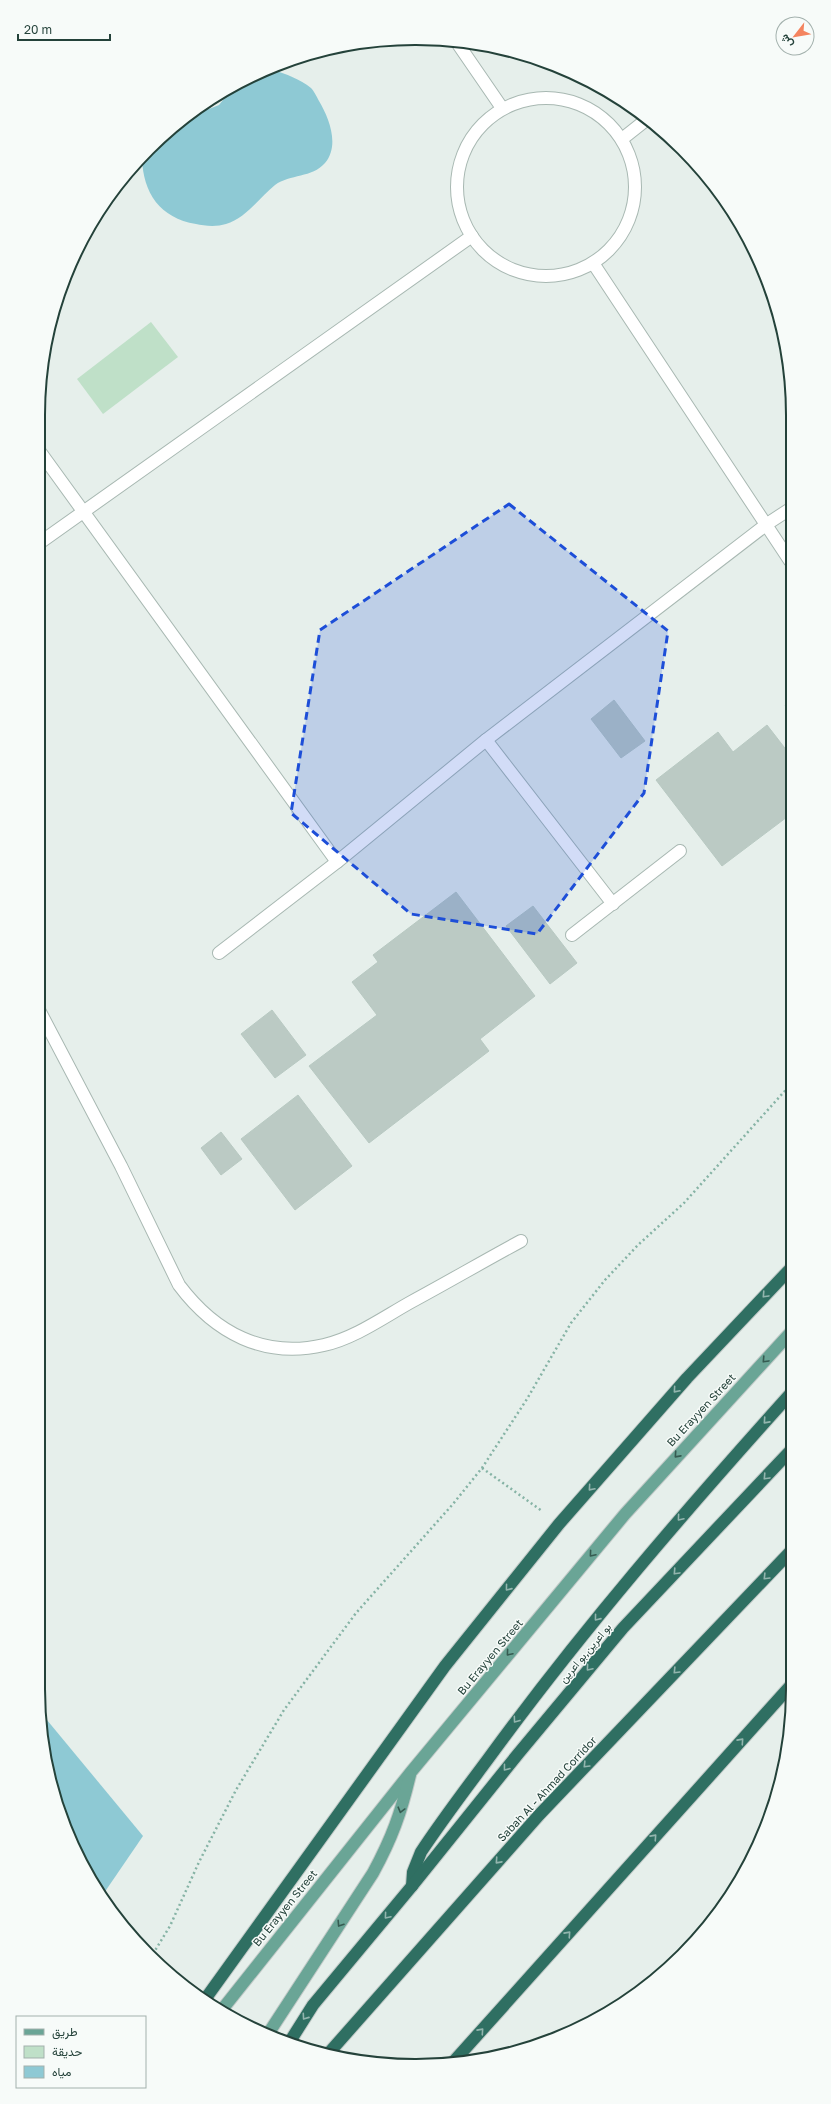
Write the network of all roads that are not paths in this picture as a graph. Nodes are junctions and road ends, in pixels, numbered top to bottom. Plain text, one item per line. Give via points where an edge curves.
1 (460, 48) edge
2 (502, 108) junction
3 (642, 123) edge
4 (622, 139) junction
5 (472, 236) junction
6 (593, 263) junction
7 (45, 459) edge
8 (786, 512) edge
9 (84, 513) junction
10 (767, 524) junction
11 (45, 539) edge
12 (786, 555) edge
13 (486, 740) junction
14 (680, 852) dead end
15 (337, 862) junction
16 (613, 904) junction
17 (572, 936) dead end
18 (219, 953) dead end
19 (45, 1021) edge
20 (521, 1241) dead end
21 (786, 1273) edge
22 (786, 1338) edge
23 (786, 1399) edge
24 (786, 1455) edge
25 (786, 1556) edge
26 (786, 1691) edge
27 (411, 1772) junction
28 (412, 1886) junction
29 (208, 1995) edge
30 (226, 2006) edge
31 (271, 2030) edge
32 (292, 2038) edge
33 (332, 2049) edge
34 (458, 2056) edge

1 - 2 street
2 - 4 street via 534,98 568,100 598,115
2 - 5 street via 475,133 464,151 456,180 460,209
3 - 4 street
4 - 6 street via 632,165 635,193 629,221 614,244
5 - 6 street via 490,257 514,270 540,276 568,274
5 - 9 street
6 - 10 street
7 - 9 street
8 - 10 street
9 - 11 street
9 - 15 street
10 - 12 street
10 - 13 street
13 - 15 street
13 - 16 street
14 - 16 street
15 - 18 street
16 - 17 street
19 - 20 street via 121,1166 179,1285 207,1317 237,1336 263,1345 284,1348 325,1345 363,1328
21 -> 29 highway via 686,1378 559,1524 445,1666
22 -> 27 main road, Bu Erayyen Street via 625,1514
23 -> 28 highway via 617,1593 522,1713 421,1852 413,1872
24 -> 28 highway, بو اعرين,بو اعرين via 623,1628
25 -> 33 highway, Sabah Al - Ahmad Corridor via 539,1815
34 -> 26 highway
27 - 30 main road, Bu Erayyen Street
27 -> 31 main road via 400,1815 373,1873
28 -> 32 highway via 313,2005

